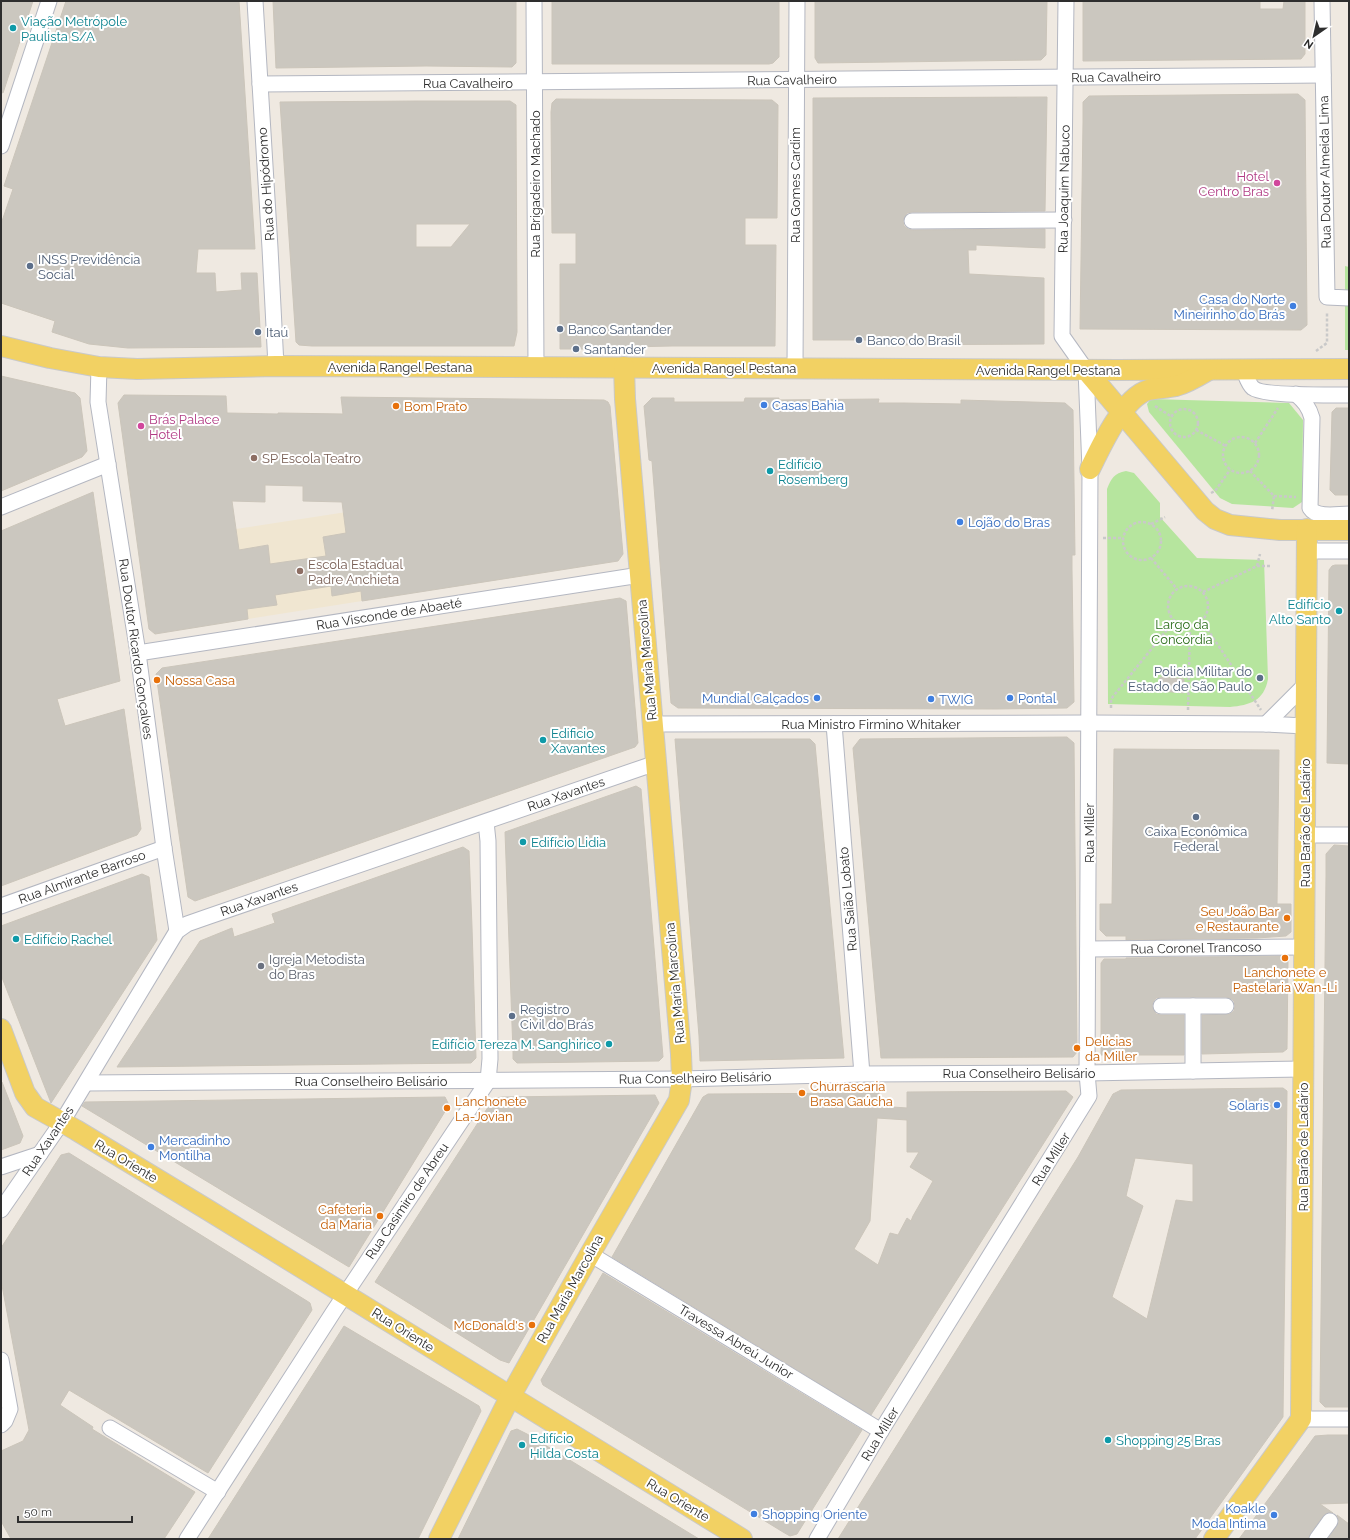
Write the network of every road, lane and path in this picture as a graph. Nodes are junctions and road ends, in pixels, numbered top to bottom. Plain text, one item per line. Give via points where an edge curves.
1 (49, 1) edge
2 (255, 1) edge
3 (534, 1) edge
4 (797, 1) edge
5 (1066, 1) edge
6 (1322, 1) edge
7 (1323, 75) junction
8 (1066, 77) junction
9 (796, 80) junction
10 (535, 82) junction
11 (260, 84) junction
12 (1, 146) edge
13 (1064, 220) junction
14 (912, 221) dead end
15 (1328, 297) junction
16 (1349, 298) edge
17 (1327, 343) dead end
18 (1, 346) edge
19 (276, 366) junction
20 (536, 367) junction
21 (99, 368) junction
22 (624, 368) junction
23 (795, 368) junction
24 (1243, 369) junction
25 (1349, 369) edge
26 (1086, 370) junction
27 (1211, 370) junction
28 (1296, 394) junction
29 (1349, 395) edge
30 (1153, 404) dead end
31 (1279, 407) dead end
32 (1122, 412) junction
33 (1172, 417) junction
34 (1196, 430) junction
35 (1254, 443) junction
36 (1226, 446) junction
37 (108, 464) junction
38 (1090, 469) junction
39 (1230, 470) junction
40 (1250, 471) junction
41 (1210, 493) dead end
42 (1274, 496) junction
43 (1298, 497) dead end
44 (1, 508) edge
45 (1272, 510) dead end
46 (1349, 514) edge
47 (1165, 517) dead end
48 (1310, 521) junction
49 (1151, 524) junction
50 (1341, 530) edge
51 (1102, 538) dead end
52 (1123, 538) junction
53 (1306, 551) junction
54 (1349, 551) edge
55 (1260, 554) dead end
56 (1151, 558) junction
57 (1257, 566) junction
58 (1271, 566) dead end
59 (640, 575) junction
60 (1177, 589) junction
61 (1203, 592) junction
62 (1174, 621) junction
63 (1202, 621) junction
64 (1190, 626) junction
65 (138, 653) junction
66 (1306, 684) junction
67 (1106, 699) dead end
68 (1111, 699) junction
69 (1111, 710) dead end
70 (1261, 710) dead end
71 (1188, 712) dead end
72 (1089, 723) junction
73 (653, 724) junction
74 (834, 724) junction
75 (1266, 724) junction
76 (1305, 726) junction
77 (656, 763) junction
78 (486, 822) junction
79 (1305, 835) junction
80 (1349, 835) edge
81 (164, 848) junction
82 (1, 906) edge
83 (177, 931) junction
84 (1304, 947) junction
85 (1088, 949) junction
86 (1161, 1006) dead end
87 (1193, 1006) junction
88 (1226, 1006) dead end
89 (1, 1029) edge
90 (1303, 1069) junction
91 (1193, 1071) junction
92 (1087, 1073) junction
93 (862, 1074) junction
94 (682, 1079) junction
95 (488, 1081) junction
96 (86, 1082) junction
97 (62, 1122) junction
98 (40, 1154) junction
99 (1, 1167) edge
100 (1, 1210) edge
101 (590, 1254) junction
102 (345, 1294) junction
103 (1, 1360) edge
104 (510, 1397) junction
105 (1301, 1419) junction
106 (1349, 1419) edge
107 (1, 1424) edge
108 (110, 1428) dead end
109 (881, 1431) junction
110 (218, 1492) junction
111 (1330, 1521) dead end
112 (187, 1539) edge
113 (440, 1539) edge
114 (742, 1539) edge
115 (817, 1539) edge
116 (1214, 1539) edge
117 (1317, 1539) edge

1 - 12 street
2 - 11 street, Rua do Hipódromo
3 - 10 street, Rua Brigadeiro Machado
4 - 9 street, Rua Gomes Cardim
5 - 8 street, Rua Joaquim Nabuco
6 - 7 street, Rua Doutor Almeida Lima
7 - 8 street, Rua Cavalheiro
7 - 15 street, Rua Doutor Almeida Lima
8 - 9 street, Rua Cavalheiro
8 - 13 street, Rua Joaquim Nabuco
9 - 10 street, Rua Cavalheiro
9 - 23 street, Rua Gomes Cardim
10 - 11 street, Rua Cavalheiro
10 - 20 street, Rua Brigadeiro Machado
11 - 19 street, Rua do Hipódromo
13 - 14 street
13 - 26 street, Rua Joaquim Nabuco via 1062,336
15 - 16 street
15 - 17 path
18 - 21 main road, Avenida Rangel Pestana
19 - 20 main road, Avenida Rangel Pestana
19 - 21 main road, Avenida Rangel Pestana
20 - 22 main road, Avenida Rangel Pestana
21 - 37 street, Rua Doutor Ricardo Gonçalves via 98,402
22 - 23 main road, Avenida Rangel Pestana
22 - 59 main road, Rua Maria Marcolina
23 - 26 main road, Avenida Rangel Pestana
24 - 25 main road, Avenida Rangel Pestana
24 - 27 main road, Avenida Rangel Pestana
24 - 28 street via 1250,386 1257,391
26 - 27 main road, Avenida Rangel Pestana
26 - 32 main road
26 - 38 street
27 - 32 main road via 1185,383 1140,394
28 - 29 street
28 - 48 street via 1304,401 1312,418
30 - 33 path
31 - 35 path
32 - 38 main road via 1105,438
32 - 48 main road via 1205,511 1215,519 1230,525 1254,528
33 - 34 path via 1170,425 1178,435 1190,436
33 - 34 path via 1178,411 1191,411 1198,422
34 - 36 path
35 - 36 path via 1245,437 1239,437
35 - 40 path via 1259,458 1258,463
36 - 39 path via 1224,461
37 - 44 street
37 - 65 street, Rua Doutor Ricardo Gonçalves
38 - 72 street
39 - 40 path via 1240,473
39 - 41 path via 1215,491
40 - 42 path
42 - 43 path
42 - 45 path
46 - 48 street via 1318,514
47 - 49 path
48 - 50 main road
48 - 53 main road
49 - 52 path via 1133,524 1124,532
49 - 56 path via 1159,532 1161,544
51 - 52 path
52 - 56 path via 1125,550 1134,559
53 - 54 street
53 - 66 main road
55 - 57 path
56 - 60 path
57 - 58 path
57 - 61 path
59 - 65 street, Rua Visconde de Abaeté
59 - 73 main road, Rua Maria Marcolina
60 - 61 path via 1188,586
60 - 62 path via 1172,593 1168,604 1170,616
61 - 63 path via 1208,607
62 - 64 path
62 - 68 path
63 - 64 path
63 - 70 path
64 - 71 path
65 - 81 street, Rua Doutor Ricardo Gonçalves
66 - 75 street
66 - 76 main road
67 - 68 path
68 - 69 path
72 - 74 street, Rua Ministro Firmino Whitaker
72 - 75 street
72 - 85 street, Rua Miller
73 - 74 street, Rua Ministro Firmino Whitaker
73 - 77 main road, Rua Maria Marcolina
74 - 93 street, Rua Saião Lobato
75 - 76 street
76 - 79 main road, Rua Barão de Ladário
77 - 78 street, Rua Xavantes
77 - 94 main road, Rua Maria Marcolina
78 - 83 street, Rua Xavantes via 187,924
78 - 95 street, Rua Casimiro de Abreu via 490,1052
79 - 80 street
79 - 84 main road, Rua Barão de Ladário
81 - 82 street, Rua Almirante Barroso
81 - 83 street, Rua Doutor Ricardo Gonçalves
83 - 96 street, Rua Xavantes
84 - 85 street, Rua Coronel Trancoso
84 - 90 main road, Rua Barão de Ladário
85 - 92 street, Rua Miller
86 - 87 street
87 - 88 street
87 - 91 street
89 - 97 main road, Rua Oriente via 30,1102
90 - 91 street, Rua Conselheiro Belisário
90 - 105 main road, Rua Barão de Ladário
91 - 92 street, Rua Conselheiro Belisário
92 - 93 street, Rua Conselheiro Belisário
92 - 109 street, Rua Miller via 1087,1101
93 - 94 street, Rua Conselheiro Belisário
94 - 95 street, Rua Conselheiro Belisário
94 - 101 main road, Rua Maria Marcolina via 679,1100
95 - 96 street, Rua Conselheiro Belisário
95 - 102 street, Rua Casimiro de Abreu
96 - 97 street, Rua Xavantes
97 - 98 street, Rua Xavantes
97 - 102 main road, Rua Oriente
98 - 99 street
98 - 100 street, Rua Xavantes
101 - 104 main road, Rua Maria Marcolina
101 - 109 street, Travessa Abreú Junior
102 - 104 main road, Rua Oriente
102 - 110 street, Rua Casimiro de Abreu
103 - 107 street via 10,1409
104 - 113 main road, Rua Maria Marcolina
104 - 114 main road, Rua Oriente
105 - 106 street
105 - 116 main road
108 - 110 street
109 - 115 street, Rua Miller
110 - 112 street, Rua Casimiro de Abreu
111 - 117 street

